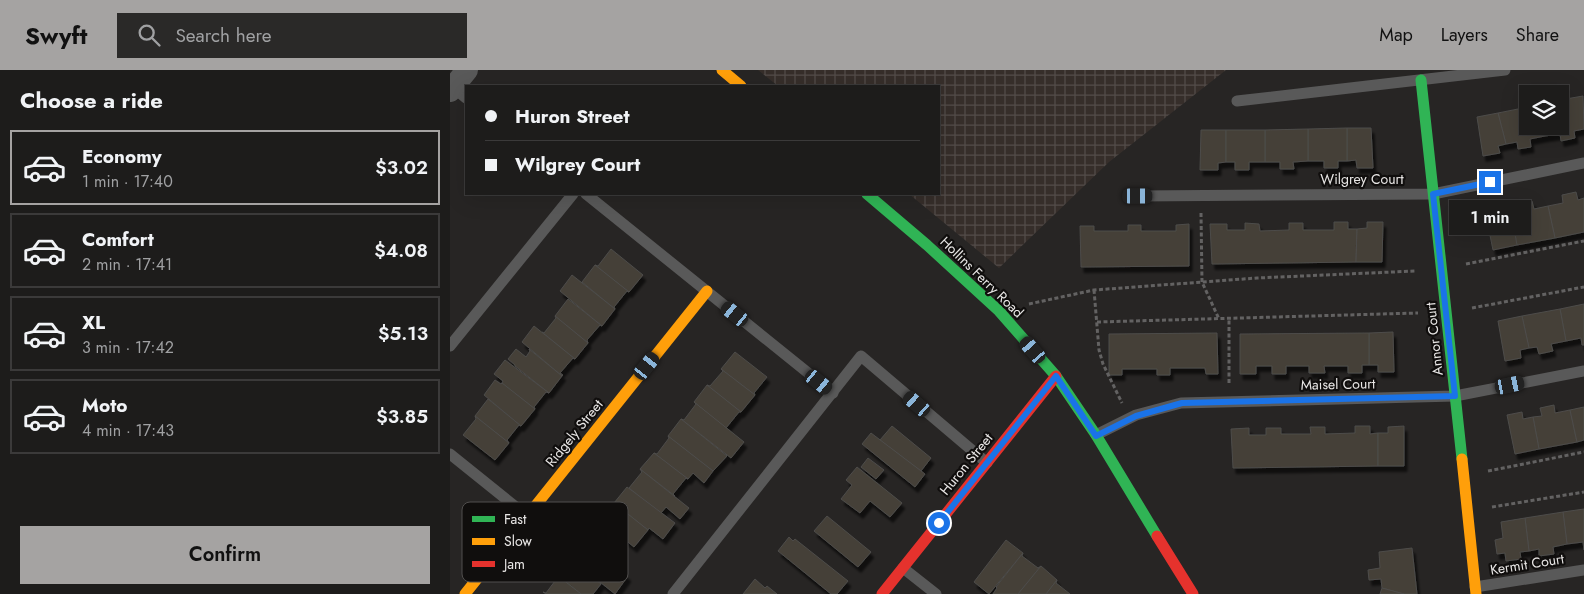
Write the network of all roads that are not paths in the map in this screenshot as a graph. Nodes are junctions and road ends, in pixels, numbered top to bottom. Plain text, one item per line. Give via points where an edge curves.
1 (722, 70) edge
2 (1505, 70) edge
3 (1421, 80) junction
4 (741, 85) edge
5 (1237, 101) dead end
6 (1584, 163) edge
7 (1433, 194) junction
8 (572, 195) edge
9 (587, 195) edge
10 (869, 195) edge
11 (1138, 196) dead end
12 (707, 291) junction
13 (450, 346) edge
14 (1584, 371) edge
15 (1056, 376) junction
16 (833, 393) junction
17 (1455, 396) junction
18 (1096, 436) junction
19 (450, 454) edge
20 (987, 463) junction
21 (510, 502) edge
22 (538, 502) edge
23 (903, 568) junction
24 (1584, 570) edge
25 (475, 582) edge
26 (1476, 591) edge
27 (465, 594) edge
28 (673, 594) edge
29 (882, 594) edge
30 (936, 594) edge
31 (1193, 594) edge

1 - 4 street
2 - 3 lane
3 - 5 lane
3 - 7 street, Annor Court
6 - 7 lane, Wilgrey Court
7 - 11 lane, Wilgrey Court
7 - 17 street, Annor Court
8 - 13 lane
9 - 12 lane
10 - 15 street, Hollins Ferry Road via 999,311
12 - 16 lane
12 - 22 street, Ridgely Street
14 - 17 lane, Maisel Court
15 - 18 street, Hollins Ferry Road
15 - 20 street, Huron Street
16 - 20 lane via 861,356
16 - 28 lane
17 - 18 lane, Maisel Court via 1182,403 1158,408
17 - 26 street, Annor Court
18 - 31 street, Hollins Ferry Road
19 - 21 lane
20 - 23 street, Huron Street
23 - 29 street, Huron Street
23 - 30 lane
24 - 26 lane, Kermit Court
25 - 27 street, Ridgely Street

